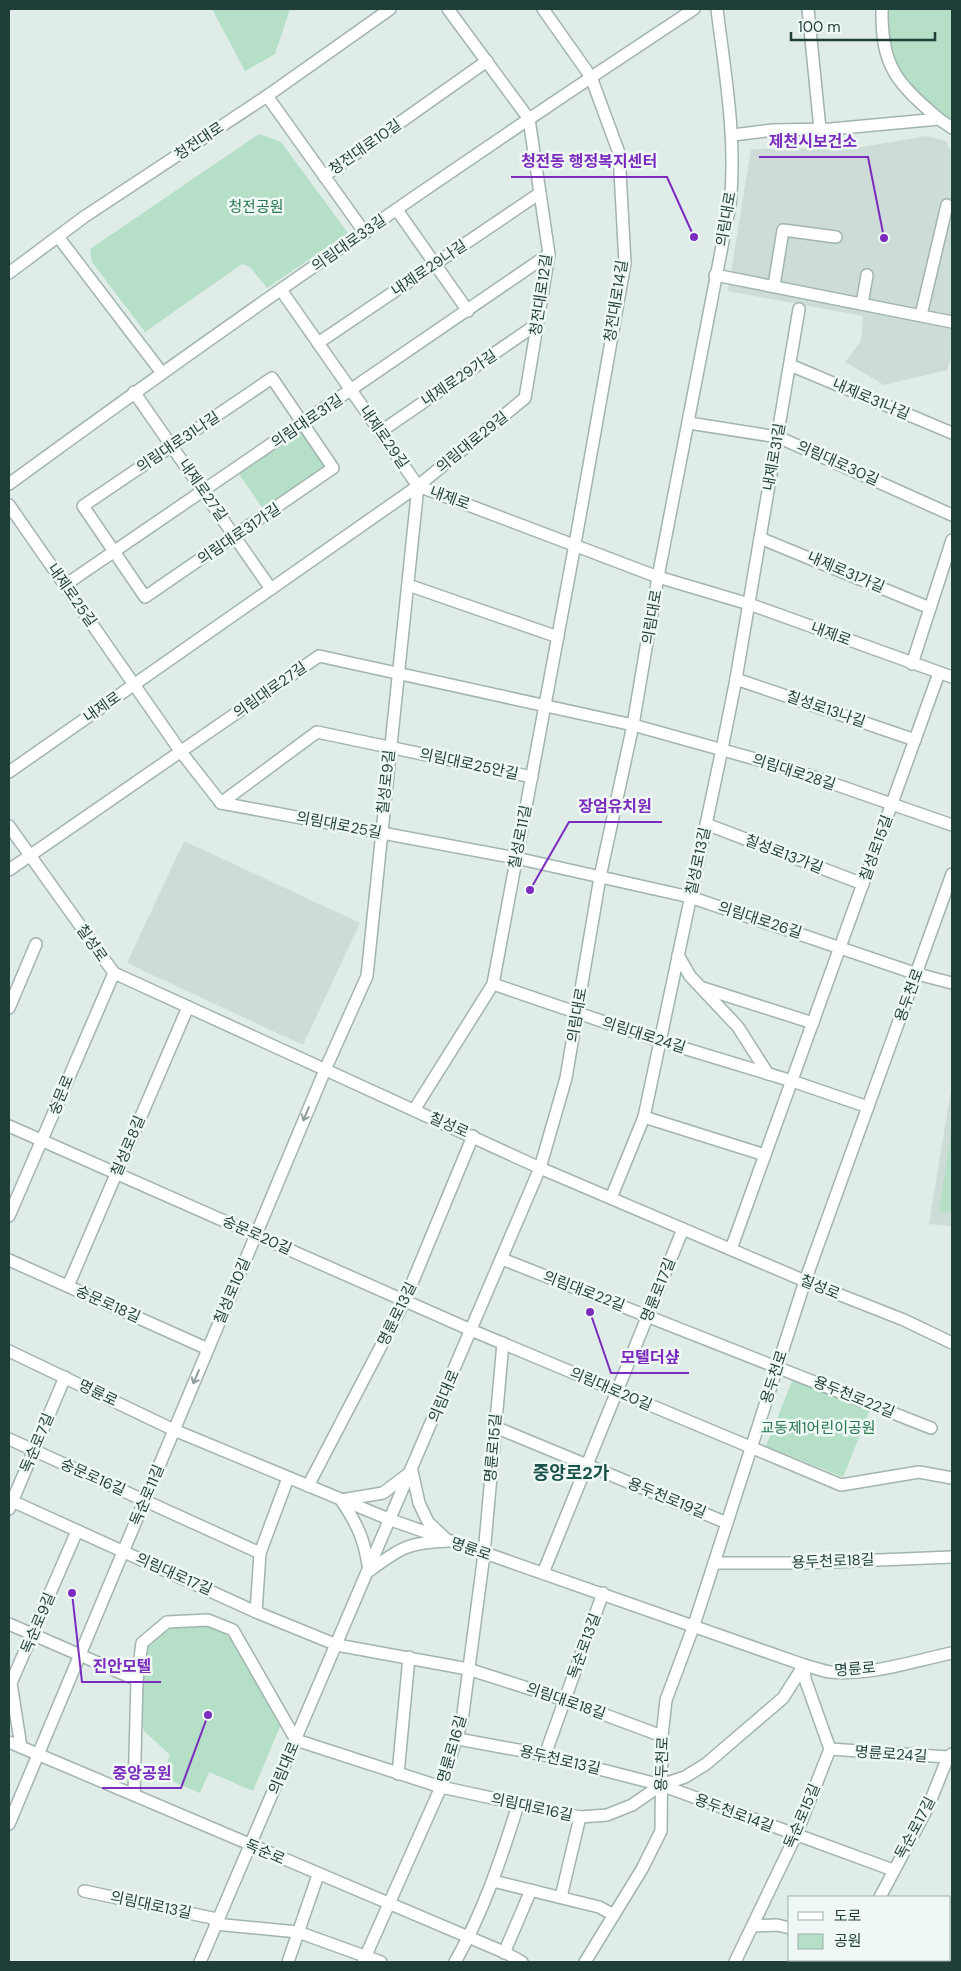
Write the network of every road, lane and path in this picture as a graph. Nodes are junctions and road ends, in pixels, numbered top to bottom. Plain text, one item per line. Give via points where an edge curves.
1 (390, 9) edge
2 (448, 9) edge
3 (694, 9) edge
4 (716, 9) edge
5 (808, 9) edge
6 (882, 9) edge
7 (548, 11) edge
8 (486, 61) junction
9 (591, 76) junction
10 (267, 96) junction
11 (529, 119) junction
12 (939, 119) junction
13 (952, 128) edge
14 (820, 129) junction
15 (733, 136) junction
16 (324, 176) junction
17 (540, 193) junction
18 (947, 206) dead end
19 (397, 210) junction
20 (365, 233) junction
21 (59, 238) junction
22 (836, 238) dead end
23 (549, 254) junction
24 (435, 264) junction
25 (9, 273) edge
26 (715, 275) junction
27 (867, 275) dead end
28 (774, 286) junction
29 (281, 290) junction
30 (862, 304) junction
31 (799, 309) dead end
32 (468, 310) junction
33 (921, 316) junction
34 (952, 322) edge
35 (537, 324) junction
36 (318, 343) junction
37 (790, 365) junction
38 (162, 373) junction
39 (352, 391) junction
40 (134, 392) junction
41 (525, 398) joint
42 (304, 423) junction
43 (689, 423) junction
44 (380, 432) junction
45 (952, 433) edge
46 (778, 437) junction
47 (172, 446) junction
48 (9, 484) edge
49 (418, 486) junction
50 (203, 491) junction
51 (9, 505) edge
52 (952, 514) edge
53 (235, 537) junction
54 (760, 538) junction
55 (952, 540) edge
56 (575, 544) junction
57 (114, 551) junction
58 (658, 577) junction
59 (64, 585) junction
60 (408, 585) junction
61 (271, 589) junction
62 (749, 604) junction
63 (930, 608) junction
64 (558, 637) junction
65 (912, 664) junction
66 (397, 671) junction
67 (939, 673) junction
68 (952, 677) edge
69 (736, 679) junction
70 (135, 685) junction
71 (545, 706) junction
72 (633, 725) junction
73 (915, 740) junction
74 (390, 748) junction
75 (722, 749) junction
76 (181, 752) junction
77 (9, 772) edge
78 (532, 777) junction
79 (221, 803) junction
80 (891, 805) junction
81 (706, 824) junction
82 (9, 826) edge
83 (952, 826) edge
84 (381, 833) junction
85 (30, 856) junction
86 (516, 858) junction
87 (9, 870) edge
88 (952, 874) edge
89 (600, 876) junction
90 (863, 884) junction
91 (690, 897) junction
92 (36, 944) dead end
93 (840, 947) junction
94 (678, 955) junction
95 (114, 973) junction
96 (917, 974) junction
97 (952, 983) edge
98 (493, 984) junction
99 (701, 988) junction
100 (188, 1007) junction
101 (9, 1008) edge
102 (578, 1013) junction
103 (813, 1023) junction
104 (660, 1041) junction
105 (325, 1070) junction
106 (768, 1074) junction
107 (792, 1081) junction
108 (868, 1107) junction
109 (414, 1110) junction
110 (644, 1117) junction
111 (9, 1126) edge
112 (473, 1136) junction
113 (42, 1142) junction
114 (765, 1155) junction
115 (540, 1168) junction
116 (116, 1174) junction
117 (611, 1198) junction
118 (9, 1216) edge
119 (683, 1229) junction
120 (256, 1235) junction
121 (731, 1249) junction
122 (502, 1259) junction
123 (9, 1260) edge
124 (805, 1281) junction
125 (68, 1286) junction
126 (405, 1300) junction
127 (648, 1316) junction
128 (471, 1330) junction
129 (503, 1343) junction
130 (952, 1343) edge
131 (208, 1349) junction
132 (9, 1351) edge
133 (778, 1366) junction
134 (65, 1377) junction
135 (617, 1392) junction
136 (495, 1428) junction
137 (931, 1428) dead end
138 (174, 1430) junction
139 (9, 1439) edge
140 (751, 1448) junction
141 (34, 1450) junction
142 (587, 1465) junction
143 (412, 1471) junction
144 (288, 1478) junction
145 (952, 1478) edge
146 (308, 1486) junction
147 (144, 1500) junction
148 (341, 1500) junction
149 (10, 1505) edge
150 (391, 1520) junction
151 (727, 1523) junction
152 (77, 1531) junction
153 (448, 1541) junction
154 (123, 1551) junction
155 (260, 1553) junction
156 (484, 1554) junction
157 (952, 1557) edge
158 (714, 1563) junction
159 (368, 1571) junction
160 (542, 1573) junction
161 (603, 1593) junction
162 (256, 1612) junction
163 (9, 1624) edge
164 (694, 1625) junction
165 (33, 1635) junction
166 (337, 1645) junction
167 (952, 1653) edge
168 (80, 1655) junction
169 (409, 1656) junction
170 (804, 1665) junction
171 (468, 1669) junction
172 (137, 1680) junction
173 (565, 1700) junction
174 (662, 1736) junction
175 (458, 1739) junction
176 (296, 1740) junction
177 (9, 1742) edge
178 (21, 1747) junction
179 (830, 1749) junction
180 (38, 1754) junction
181 (545, 1755) junction
182 (950, 1756) edge
183 (398, 1774) junction
184 (661, 1786) junction
185 (441, 1787) junction
186 (134, 1794) junction
187 (518, 1805) junction
188 (580, 1818) junction
189 (9, 1824) edge
190 (796, 1835) junction
191 (251, 1847) junction
192 (893, 1870) junction
193 (318, 1875) junction
194 (493, 1881) junction
195 (531, 1890) junction
196 (84, 1891) dead end
197 (880, 1896) edge
198 (561, 1897) junction
199 (388, 1904) junction
200 (614, 1915) junction
201 (216, 1922) junction
202 (753, 1926) junction
203 (788, 1928) edge
204 (298, 1932) junction
205 (469, 1938) junction
206 (504, 1953) junction
207 (364, 1959) edge
208 (846, 1961) edge
209 (200, 1962) edge
210 (288, 1962) edge
211 (381, 1962) edge
212 (455, 1962) edge
213 (522, 1962) edge
214 (585, 1962) edge
215 (735, 1962) edge
216 (852, 1962) edge

1 - 10 street, 청전대로
2 - 8 street, 청전대로12길
3 - 9 street, 의림대로33길
4 - 15 street, 의림대로
5 - 14 street
6 - 12 street via 881,32 885,53 896,78
7 - 9 street, 청전대로14길
8 - 11 street, 청전대로12길
8 - 16 street, 청전대로10길
9 - 11 street, 의림대로33길
9 - 56 street, 청전대로14길 via 620,153 625,263
10 - 16 street, 청전대로10길
10 - 21 street, 청전대로 via 84,217
11 - 17 street, 청전대로12길
11 - 19 street, 의림대로33길
12 - 13 street
12 - 14 street
14 - 15 street via 773,130
15 - 26 street, 의림대로 via 730,205
16 - 20 street
17 - 23 street, 청전대로12길
17 - 24 street, 내제로29나길
18 - 33 street
19 - 20 street, 의림대로33길
19 - 24 street
20 - 29 street, 의림대로33길
21 - 25 street, 청전대로
21 - 38 street
22 - 28 street via 783,230
23 - 32 street, 의림대로31길
23 - 35 street, 청전대로12길
24 - 32 street
24 - 36 street, 내제로29나길
26 - 28 street
26 - 43 street, 의림대로
27 - 30 street
28 - 30 street
29 - 36 street, 내제로29길
29 - 38 street, 의림대로33길
30 - 33 street
31 - 37 street, 내제로31길
32 - 39 street, 의림대로31길
33 - 34 street
35 - 41 street, 청전대로12길
35 - 44 street, 내제로29가길
36 - 39 street, 내제로29길
37 - 45 street, 내제로31나길
37 - 46 street, 내제로31길
38 - 40 street, 의림대로33길
39 - 42 street, 의림대로31길
39 - 44 street, 내제로29길
40 - 47 street, 내제로27길
40 - 48 street, 의림대로33길
41 - 49 street, 의림대로29길
42 - 47 street, 의림대로31나길 via 272,378
42 - 50 street, 의림대로31길
42 - 53 street, 의림대로31가길 via 333,468
43 - 46 street, 의림대로30길
43 - 58 street, 의림대로
44 - 49 street, 내제로29길
46 - 52 street, 의림대로30길
46 - 54 street, 내제로31길
47 - 50 street, 내제로27길
47 - 57 street, 의림대로31나길 via 83,506
49 - 56 street, 내제로
49 - 60 street, 칠성로9길
49 - 61 street, 내제로
50 - 53 street, 내제로27길
50 - 57 street, 의림대로31길
51 - 59 street, 내제로25길
53 - 57 street, 의림대로31가길 via 145,597
53 - 61 street, 내제로27길
54 - 62 street, 내제로31길
54 - 63 street, 내제로31가길
55 - 63 street
56 - 58 street, 내제로
56 - 64 street, 칠성로11길
57 - 59 street, 의림대로31길
58 - 62 street, 내제로
58 - 72 street, 의림대로
59 - 70 street, 내제로25길
60 - 64 street
60 - 66 street, 칠성로9길
61 - 70 street, 내제로
62 - 65 street, 내제로
62 - 69 street, 칠성로13길
63 - 65 street
64 - 71 street, 칠성로11길
65 - 67 street, 내제로
66 - 71 street, 의림대로27길
66 - 74 street, 칠성로9길
66 - 76 street, 의림대로27길 via 319,656
67 - 68 street, 내제로
67 - 73 street, 칠성로15길
69 - 73 street, 칠성로13나길
69 - 75 street, 칠성로13길
70 - 76 street
70 - 77 street, 내제로
71 - 72 street, 의림대로27길
71 - 78 street, 칠성로11길
72 - 75 street, 의림대로28길
72 - 89 street, 의림대로
73 - 80 street, 칠성로15길
74 - 78 street, 의림대로25안길
74 - 79 street, 의림대로25안길 via 317,732
74 - 84 street, 칠성로9길
75 - 80 street, 의림대로28길 via 791,769
75 - 81 street, 칠성로13길
76 - 79 street
76 - 85 street, 의림대로27길
78 - 86 street, 칠성로11길
79 - 84 street, 의림대로25길
80 - 83 street, 의림대로28길
80 - 90 street, 칠성로15길
81 - 90 street, 칠성로13가길
81 - 91 street, 칠성로13길
82 - 85 street, 칠성로
84 - 86 street, 의림대로25길
84 - 105 street, 칠성로9길 via 367,976
85 - 87 street, 의림대로27길
85 - 95 street, 칠성로
86 - 89 street, 의림대로25길
86 - 98 street, 칠성로11길
88 - 96 street, 용두천로
89 - 91 street, 의림대로26길
89 - 102 street, 의림대로
90 - 93 street, 칠성로15길
91 - 93 street, 의림대로26길
91 - 94 street, 칠성로13길
92 - 101 street
93 - 96 street, 의림대로26길
93 - 103 street, 칠성로15길
94 - 99 street
94 - 104 street, 칠성로13길
95 - 100 street, 칠성로
95 - 113 street, 숭문로
96 - 97 street, 의림대로26길
96 - 108 street, 용두천로
98 - 102 street, 의림대로24길
98 - 109 street, 칠성로11길
99 - 103 street
99 - 106 street via 738,1027
100 - 105 street, 칠성로
100 - 116 street, 칠성로8길
102 - 104 street, 의림대로24길
102 - 115 street, 의림대로 via 566,1078
103 - 107 street, 칠성로15길
104 - 106 street, 의림대로24길
104 - 110 street, 칠성로13길
105 - 109 street, 칠성로
105 -> 120 street, 칠성로10길
106 - 107 street, 의림대로24길
107 - 108 street, 의림대로24길
107 - 114 street, 칠성로15길
108 - 124 street, 용두천로
109 - 112 street, 칠성로
110 - 114 street
110 - 117 street, 칠성로13길
111 - 113 street, 숭문로20길
112 - 115 street, 칠성로
112 - 126 street, 명륜로13길
113 - 116 street, 숭문로20길
113 - 118 street, 숭문로
114 - 121 street, 칠성로15길
115 - 117 street, 칠성로
115 - 122 street, 의림대로
116 - 120 street, 숭문로20길
116 - 125 street, 칠성로8길
117 - 119 street, 칠성로
119 - 121 street, 칠성로
119 - 127 street, 명륜로17길
120 - 126 street, 숭문로20길
120 - 131 street, 칠성로10길
121 - 124 street, 칠성로
122 - 127 street, 의림대로22길
122 - 128 street, 의림대로
123 - 125 street, 숭문로18길
124 - 130 street, 칠성로 via 904,1320
124 - 133 street, 용두천로
125 - 131 street, 숭문로18길
126 - 128 street, 숭문로20길
126 - 146 street, 명륜로13길
127 - 133 street, 의림대로22길
127 - 135 street, 명륜로17길
128 - 129 street, 의림대로20길
128 - 143 street, 의림대로
129 - 135 street, 의림대로20길
129 - 136 street, 명륜로15길
131 -> 138 street, 칠성로10길
132 - 134 street, 명륜로
133 - 137 street, 용두천로22길
133 - 140 street, 용두천로
134 - 138 street, 명륜로
134 - 141 street, 독순로7길
135 - 140 street, 의림대로20길
135 - 142 street, 명륜로17길
136 - 142 street, 용두천로19길
136 - 156 street, 명륜로15길
138 - 144 street, 명륜로
138 - 147 street, 독순로11길
139 - 141 street, 숭문로16길
140 - 145 street, 의림대로20길 via 841,1485 919,1472
140 - 151 street, 용두천로
141 - 147 street, 숭문로16길
141 - 149 street, 독순로7길
142 - 151 street, 용두천로19길
142 - 160 street, 명륜로17길
143 - 148 street via 382,1492
143 - 150 street, 의림대로
143 - 153 street via 419,1503 428,1522
144 - 146 street, 명륜로
144 - 155 street
146 - 148 street, 명륜로
147 - 154 street, 독순로11길
147 - 155 street, 숭문로16길
148 - 150 street, 명륜로
148 - 159 street via 356,1522 366,1547
149 - 152 street, 의림대로17길
150 - 153 street, 명륜로
150 - 159 street, 의림대로
151 - 158 street, 용두천로
152 - 154 street, 의림대로17길
152 - 165 street, 독순로9길
153 - 156 street, 명륜로
153 - 159 street via 412,1545 395,1552
154 - 162 street, 의림대로17길
154 - 168 street, 독순로11길
155 - 162 street
156 - 160 street, 명륜로
156 - 171 street, 명륜로16길
157 - 158 street, 용두천로18길
158 - 164 street, 용두천로
159 - 166 street, 의림대로
160 - 161 street, 명륜로
161 - 164 street, 명륜로
161 - 173 street, 독순로13길
162 - 166 street, 의림대로17길
163 - 165 street
164 - 170 street, 명륜로
164 - 174 street, 용두천로 via 666,1700
165 - 168 street
165 - 178 street, 독순로9길 via 11,1683
166 - 169 street, 의림대로17길
166 - 176 street, 의림대로
167 - 170 street, 명륜로 via 843,1673
168 - 172 street
168 - 180 street, 독순로11길
169 - 171 street, 의림대로18길
169 - 183 street
170 - 179 street via 805,1679
170 - 184 street, 의림대로16길 via 782,1698 706,1764 686,1777
171 - 173 street, 의림대로18길
171 - 175 street, 명륜로16길
172 - 176 street via 142,1643 167,1622 208,1620 232,1630
172 - 186 street
173 - 174 street, 의림대로18길
173 - 181 street, 독순로13길
174 - 184 street, 용두천로
175 - 181 street, 용두천로13길
175 - 185 street, 명륜로16길
176 - 183 street, 의림대로16길
176 - 191 street, 의림대로
177 - 178 street, 독순로
178 - 180 street, 독순로
179 - 182 street, 명륜로24길
179 - 190 street, 독순로15길
180 - 186 street, 독순로
180 - 189 street, 독순로11길
181 - 184 street, 용두천로13길
182 - 192 street, 독순로17길 via 928,1807
183 - 185 street, 의림대로16길
184 - 188 street, 의림대로16길 via 632,1805 607,1815
184 - 190 street, 용두천로14길
184 - 200 street, 용두천로 via 661,1831
185 - 187 street, 의림대로16길
185 - 199 street, 명륜로16길
186 - 191 street, 독순로
187 - 188 street, 의림대로16길
187 - 194 street
188 - 198 street
190 - 192 street, 용두천로14길
190 - 202 street, 독순로15길
191 - 193 street, 독순로
191 - 201 street, 의림대로
192 - 197 street, 독순로17길
193 - 199 street, 독순로
193 - 204 street
194 - 195 street
194 - 205 street
195 - 198 street
195 - 206 street
196 - 201 street, 의림대로13길
198 - 200 street via 600,1906
199 - 205 street, 독순로
199 - 207 street, 명륜로16길
200 - 214 street, 용두천로
201 - 204 street, 의림대로13길
201 - 209 street, 의림대로
202 - 203 street
202 - 215 street, 독순로15길
204 - 207 street, 의림대로13길
204 - 210 street
205 - 206 street, 독순로
205 - 212 street
206 - 213 street, 독순로
207 - 211 street, 의림대로13길
208 - 216 street

